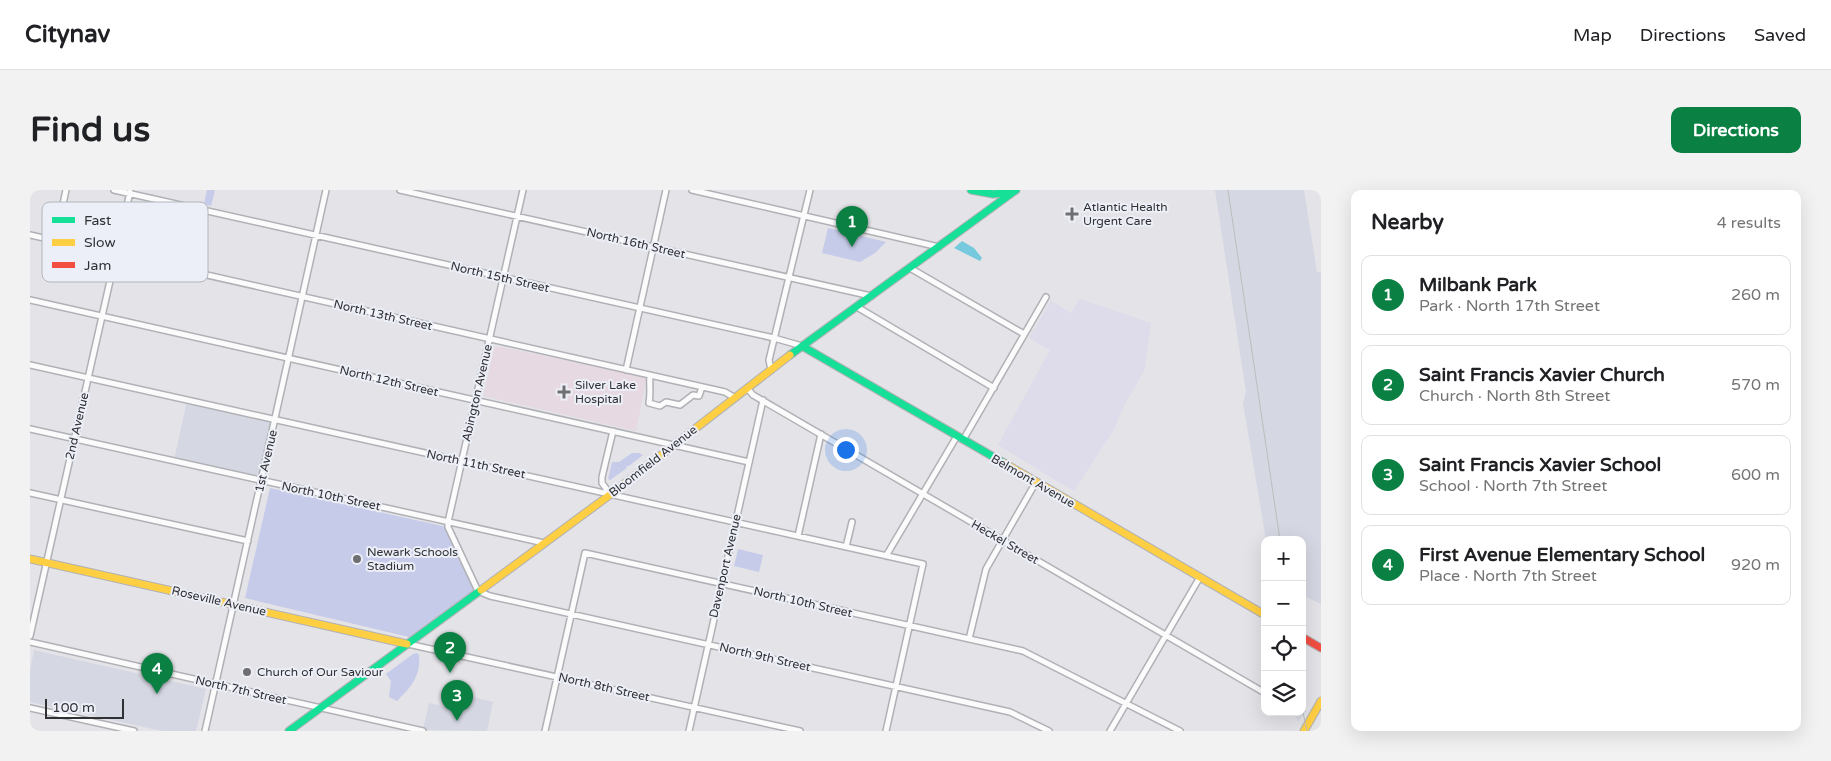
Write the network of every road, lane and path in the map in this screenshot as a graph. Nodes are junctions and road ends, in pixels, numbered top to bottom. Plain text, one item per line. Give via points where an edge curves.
1 (114, 190) edge
2 (326, 190) edge
3 (400, 190) edge
4 (523, 190) edge
5 (666, 190) edge
6 (692, 190) edge
7 (810, 190) edge
8 (971, 190) edge
9 (1013, 191) edge
10 (130, 192) edge
11 (172, 202) edge
12 (208, 210) edge
13 (517, 216) junction
14 (804, 216) junction
15 (316, 236) junction
16 (653, 247) junction
17 (940, 247) junction
18 (910, 268) junction
19 (208, 276) edge
20 (503, 278) junction
21 (789, 278) junction
22 (109, 282) edge
23 (871, 296) junction
24 (302, 297) junction
25 (1046, 297) dead end
26 (30, 300) edge
27 (857, 307) junction
28 (640, 308) junction
29 (102, 316) junction
30 (1024, 334) junction
31 (774, 338) junction
32 (489, 339) junction
33 (802, 346) junction
34 (288, 358) junction
35 (30, 365) edge
36 (626, 370) junction
37 (771, 370) junction
38 (650, 375) junction
39 (88, 378) junction
40 (702, 387) junction
41 (747, 388) junction
42 (994, 388) junction
43 (735, 398) junction
44 (475, 400) junction
45 (762, 400) junction
46 (275, 420) junction
47 (30, 429) edge
48 (613, 431) junction
49 (821, 434) junction
50 (960, 438) junction
51 (74, 439) junction
52 (676, 445) junction
53 (462, 461) junction
54 (749, 462) junction
55 (261, 480) junction
56 (1036, 482) junction
57 (30, 493) edge
58 (611, 494) junction
59 (923, 494) junction
60 (60, 500) junction
61 (448, 522) junction
62 (735, 522) junction
63 (852, 522) dead end
64 (798, 536) junction
65 (1003, 540) junction
66 (248, 541) junction
67 (544, 543) junction
68 (846, 547) junction
69 (886, 556) junction
70 (30, 559) edge
71 (46, 563) junction
72 (1200, 577) junction
73 (722, 583) junction
74 (478, 591) junction
75 (234, 604) junction
76 (1261, 613) edge
77 (572, 614) junction
78 (909, 626) junction
79 (1166, 635) junction
80 (30, 636) edge
81 (969, 638) junction
82 (1306, 639) edge
83 (30, 642) edge
84 (407, 644) junction
85 (708, 645) junction
86 (1321, 648) edge
87 (557, 677) junction
88 (215, 684) junction
89 (896, 687) junction
90 (1261, 691) edge
91 (1321, 701) edge
92 (1126, 703) junction
93 (30, 708) edge
94 (320, 708) junction
95 (694, 708) junction
96 (402, 729) edge
97 (134, 731) edge
98 (205, 731) edge
99 (289, 731) edge
100 (423, 731) edge
101 (545, 731) edge
102 (689, 731) edge
103 (800, 731) edge
104 (886, 731) edge
105 (1049, 731) edge
106 (1110, 731) edge
107 (1180, 731) edge
108 (1304, 731) edge

1 - 10 street, North 15th Street
2 - 15 street, 1st Avenue
3 - 13 street, North 16th Street
4 - 13 street, Abington Avenue
5 - 16 street
6 - 14 street
7 - 14 street
8 - 9 street via 993,194
9 - 17 street, Bloomfield Avenue
10 - 11 street, North 15th Street
12 - 15 street, North 15th Street
13 - 16 street, North 16th Street
13 - 20 street, Abington Avenue
14 - 17 street
14 - 21 street
15 - 20 street, North 15th Street
15 - 24 street, 1st Avenue
16 - 21 street, North 16th Street
16 - 28 street
17 - 18 street, Bloomfield Avenue
18 - 23 street, Bloomfield Avenue
18 - 30 street
19 - 24 street, North 13th Street
20 - 28 street, North 15th Street
20 - 32 street, Abington Avenue
21 - 23 street, North 16th Street
21 - 31 street
22 - 29 street, 2nd Avenue
23 - 27 street, Bloomfield Avenue
24 - 32 street, North 13th Street
24 - 34 street, 1st Avenue
25 - 30 street
26 - 29 street, North 12th Street
27 - 33 street, Bloomfield Avenue
27 - 42 street
28 - 31 street, North 15th Street
28 - 36 street
29 - 34 street, North 12th Street
29 - 39 street, 2nd Avenue
30 - 42 street
31 - 33 street, North 15th Street
31 - 37 street via 769,360
32 - 36 street, North 13th Street
32 - 44 street, Abington Avenue
33 - 37 street, Bloomfield Avenue
33 - 50 street, Belmont Avenue
34 - 44 street, North 12th Street
34 - 46 street, 1st Avenue
35 - 39 street, North 11th Street
36 - 38 street, North 13th Street
37 - 41 street, Bloomfield Avenue
38 - 40 street, North 13th Street
38 - 40 street via 648,403 660,406 666,402 680,405 693,395 699,396
39 - 46 street, North 11th Street
39 - 51 street, 2nd Avenue
40 - 43 street, North 13th Street via 725,392
41 - 43 street, Bloomfield Avenue
41 - 45 street, Heckel Street
42 - 50 street
43 - 52 street, Bloomfield Avenue
44 - 48 street, North 12th Street
44 - 53 street, Abington Avenue
45 - 49 street, Heckel Street
45 - 54 street, Davenport Avenue
46 - 53 street, North 11th Street
46 - 55 street, 1st Avenue
47 - 51 street, North 10th Street
48 - 52 street, North 12th Street
48 - 58 street via 602,477
49 - 59 street, Heckel Street
49 - 64 street
50 - 56 street, Belmont Avenue
50 - 59 street
51 - 55 street, North 10th Street
51 - 60 street, 2nd Avenue
52 - 54 street, North 12th Street
52 - 58 street, Bloomfield Avenue
53 - 58 street, North 11th Street
53 - 61 street, Abington Avenue
54 - 62 street, Davenport Avenue
55 - 61 street, North 10th Street
55 - 66 street, 1st Avenue
56 - 65 street
56 - 72 street, Belmont Avenue
57 - 60 street
58 - 62 street, North 11th Street
58 - 67 street, Bloomfield Avenue
59 - 65 street, Heckel Street
59 - 69 street
60 - 66 street
60 - 71 street, 2nd Avenue
61 - 67 street, North 10th Street
61 - 74 street
62 - 64 street, North 11th Street
62 - 73 street, Davenport Avenue
63 - 68 street
64 - 68 street, North 11th Street
65 - 79 street, Heckel Street
65 - 81 street via 985,572
66 - 75 street, 1st Avenue
67 - 74 street, Bloomfield Avenue
68 - 69 street, North 11th Street
69 - 78 street, North 11th Street via 923,564
70 - 71 street, Roseville Avenue
71 - 75 street, Roseville Avenue
71 - 80 street, 2nd Avenue
72 - 76 street, Belmont Avenue
72 - 79 street
73 - 77 street, North 10th Street via 585,553
73 - 78 street, North 10th Street
73 - 85 street, Davenport Avenue
74 - 77 street, North 9th Street
74 - 84 street, Bloomfield Avenue
75 - 84 street, Roseville Avenue
75 - 88 street, 1st Avenue
77 - 85 street, North 9th Street
77 - 87 street
78 - 81 street, North 10th Street
78 - 89 street
79 - 90 street, Heckel Street
79 - 92 street
81 - 92 street, North 10th Street via 1021,650
82 - 86 street
83 - 88 street, North 7th Street
84 - 87 street, North 8th Street
84 - 94 street, Bloomfield Avenue
85 - 89 street, North 9th Street
85 - 95 street, Davenport Avenue
87 - 95 street, North 8th Street
87 - 101 street
88 - 94 street, North 7th Street
88 - 98 street, 1st Avenue
89 - 104 street
89 - 105 street, North 9th Street via 1013,713
91 - 108 street
92 - 106 street
92 - 107 street, North 10th Street
93 - 97 street
94 - 96 street, North 7th Street
94 - 99 street, Bloomfield Avenue
95 - 102 street, Davenport Avenue
95 - 103 street, North 8th Street
96 - 100 street, North 7th Street

